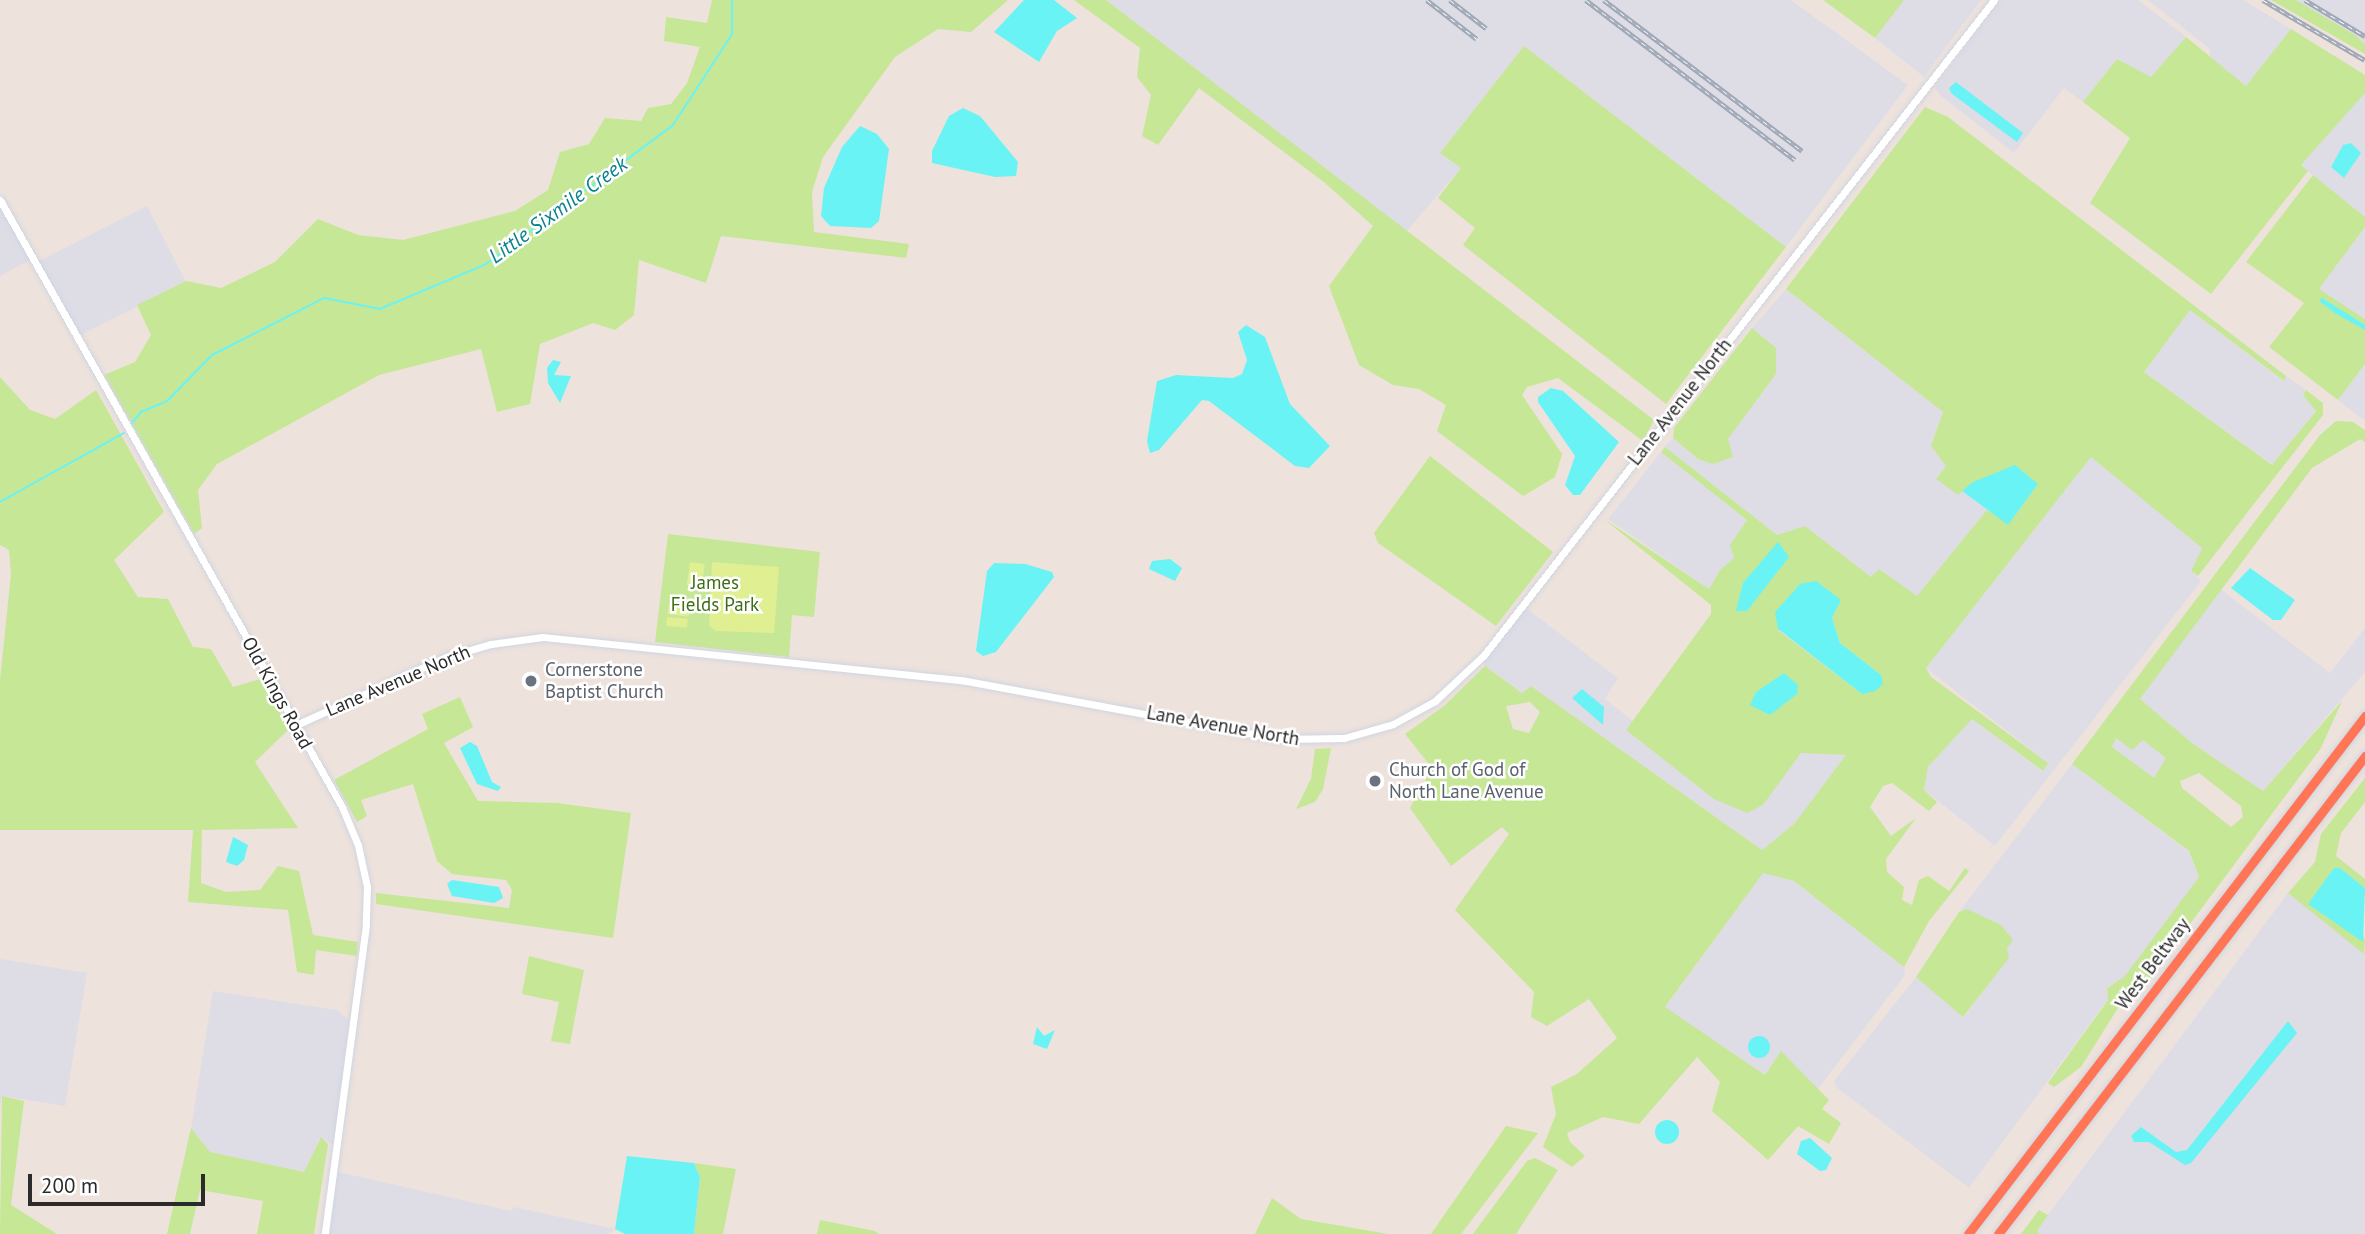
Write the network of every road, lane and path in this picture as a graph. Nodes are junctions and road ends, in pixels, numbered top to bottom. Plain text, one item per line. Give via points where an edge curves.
1 (1994, 0) edge
2 (0, 200) edge
3 (2365, 716) edge
4 (296, 725) junction
5 (2365, 756) edge
6 (325, 1234) edge
7 (1968, 1234) edge
8 (1998, 1234) edge

1 - 4 main road, Lane Avenue North via 1484,655 1435,701 1393,724 1344,738 1280,739 961,680 543,637 491,644 446,657
2 - 4 main road, Old Kings Road
3 - 7 highway, West Beltway
4 - 6 main road, Old Kings Road via 351,826 362,858 368,901
5 - 8 highway

